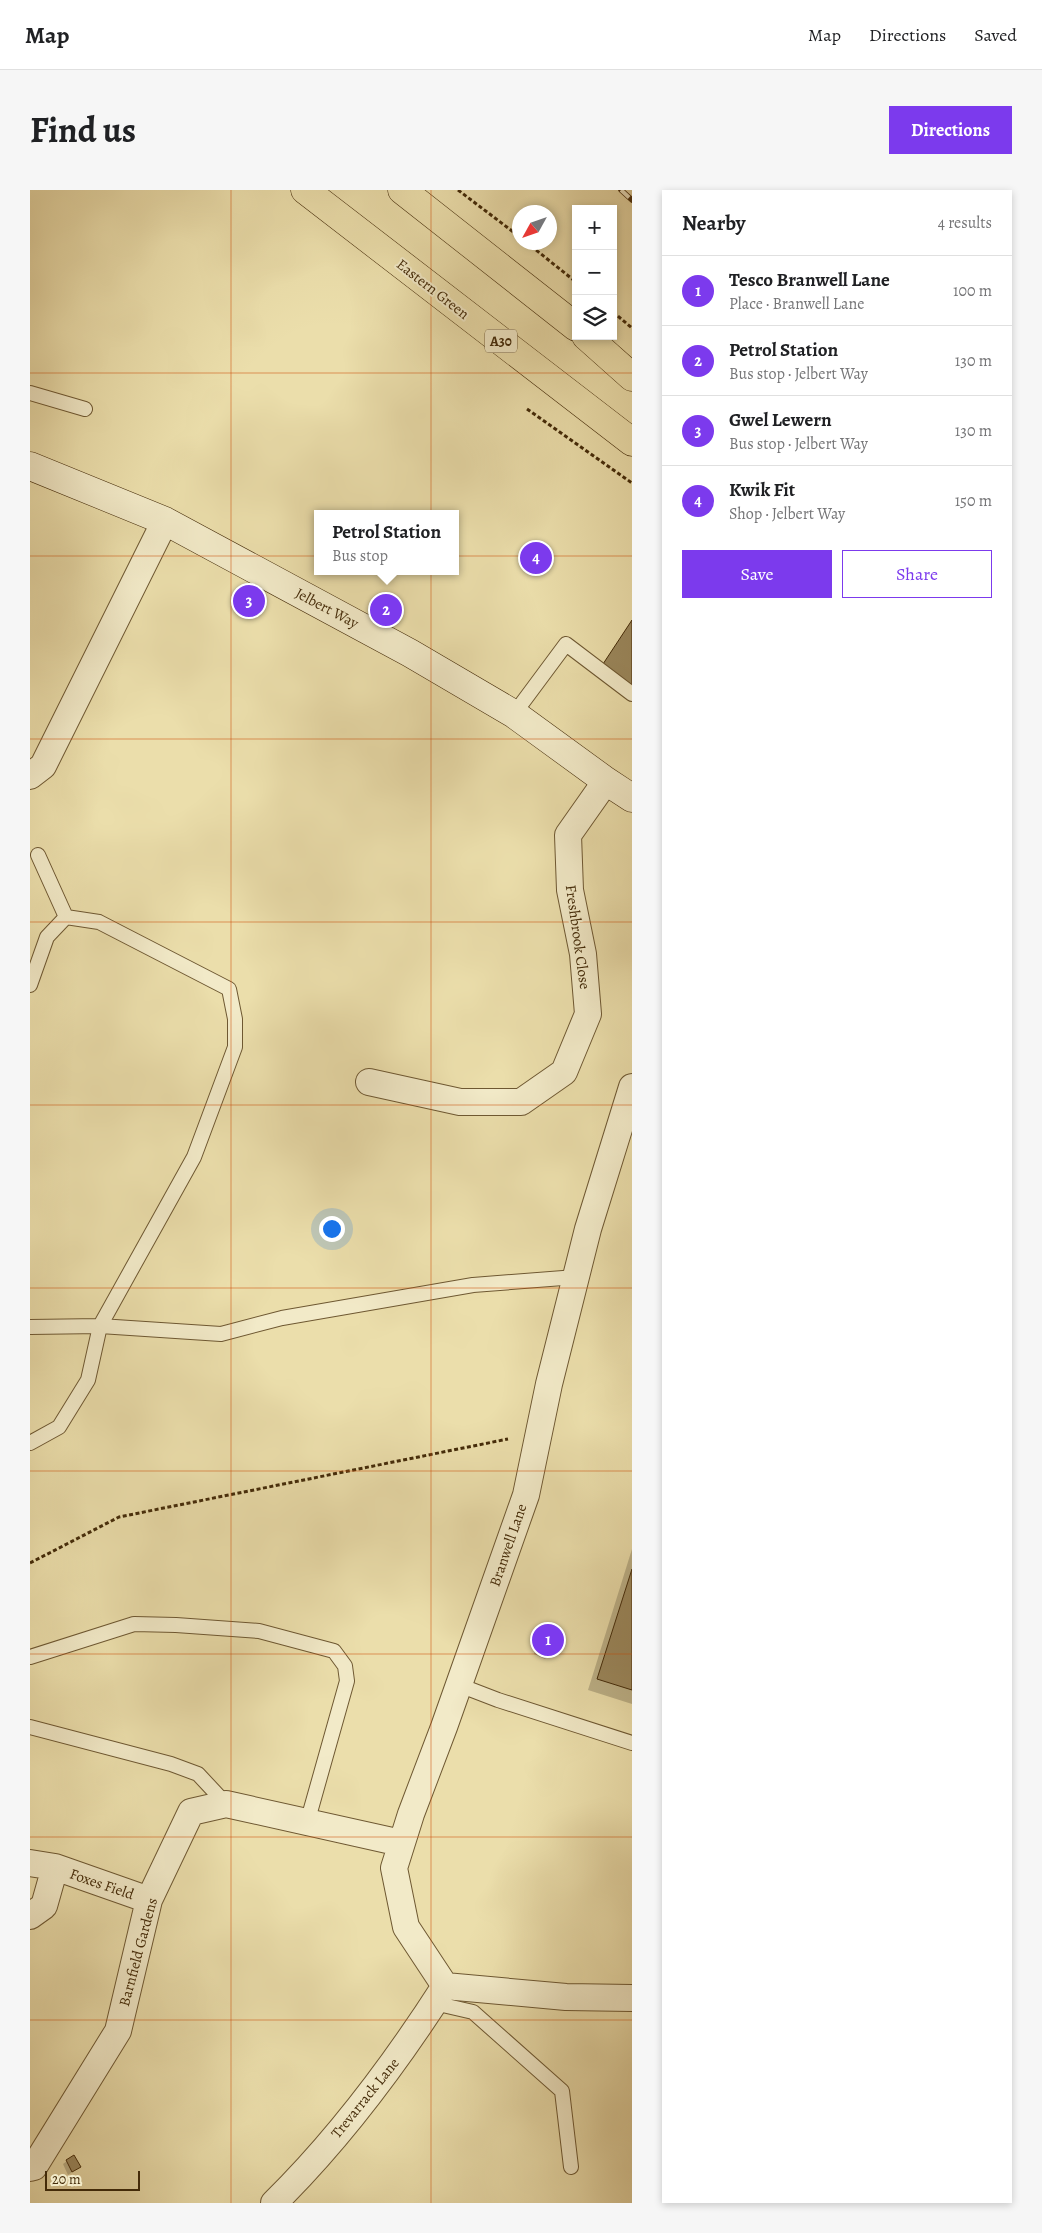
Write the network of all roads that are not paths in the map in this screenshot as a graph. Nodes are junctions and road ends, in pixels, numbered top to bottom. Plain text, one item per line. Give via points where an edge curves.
1 (305, 190) edge
2 (402, 190) edge
3 (572, 324) edge
4 (591, 340) edge
5 (593, 340) edge
6 (632, 370) edge
7 (632, 377) edge
8 (30, 393) edge
9 (85, 408) dead end
10 (632, 442) edge
11 (30, 466) edge
12 (165, 520) junction
13 (632, 694) edge
14 (514, 714) junction
15 (30, 776) edge
16 (606, 782) junction
17 (632, 798) edge
18 (38, 855) dead end
19 (66, 917) junction
20 (30, 985) edge
21 (369, 1082) dead end
22 (630, 1099) edge
23 (576, 1276) junction
24 (100, 1326) junction
25 (30, 1327) edge
26 (30, 1443) edge
27 (30, 1657) edge
28 (459, 1685) junction
29 (30, 1727) edge
30 (632, 1743) edge
31 (226, 1804) junction
32 (307, 1822) junction
33 (401, 1843) junction
34 (42, 1865) edge
35 (149, 1900) junction
36 (30, 1916) edge
37 (440, 1995) junction
38 (632, 1998) edge
39 (571, 2167) dead end
40 (30, 2168) edge
41 (274, 2203) edge

1 - 10 highway, Eastern Green / A30
2 - 3 highway
4 - 7 highway
5 - 6 street
8 - 9 lane
11 - 12 street, Jelbert Way
12 - 14 street, Jelbert Way via 410,653
12 - 15 street via 43,766
13 - 14 lane via 566,644
14 - 16 street, Jelbert Way
16 - 17 street, Jelbert Way
16 - 21 street, Freshbrook Close via 568,835 570,890 583,954 588,1014 564,1072 521,1102 460,1102
18 - 19 lane
19 - 20 lane via 47,937
19 - 24 lane via 99,922 229,989 235,1019 235,1047 194,1157
22 - 23 street, Branwell Lane
23 - 24 lane via 473,1285 282,1318 221,1334
23 - 28 street, Branwell Lane via 526,1495
24 - 25 lane
24 - 26 lane via 88,1380 59,1427
27 - 32 lane via 134,1624 259,1631 334,1651 345,1666 347,1681
28 - 30 lane
28 - 33 street, Branwell Lane
29 - 31 lane via 198,1774
31 - 32 street, Barnfield Gardens
31 - 35 street, Barnfield Gardens via 191,1812
32 - 33 street, Barnfield Gardens
33 - 37 street, Branwell Lane via 394,1868 406,1927
34 - 35 street, Foxes Field
34 - 36 street, Foxes Field via 44,1906
35 - 40 street, Barnfield Gardens via 118,2031 34,2167
37 - 38 street
37 - 39 lane via 473,2012 562,2091
37 - 41 street, Trevarrack Lane via 363,2104

